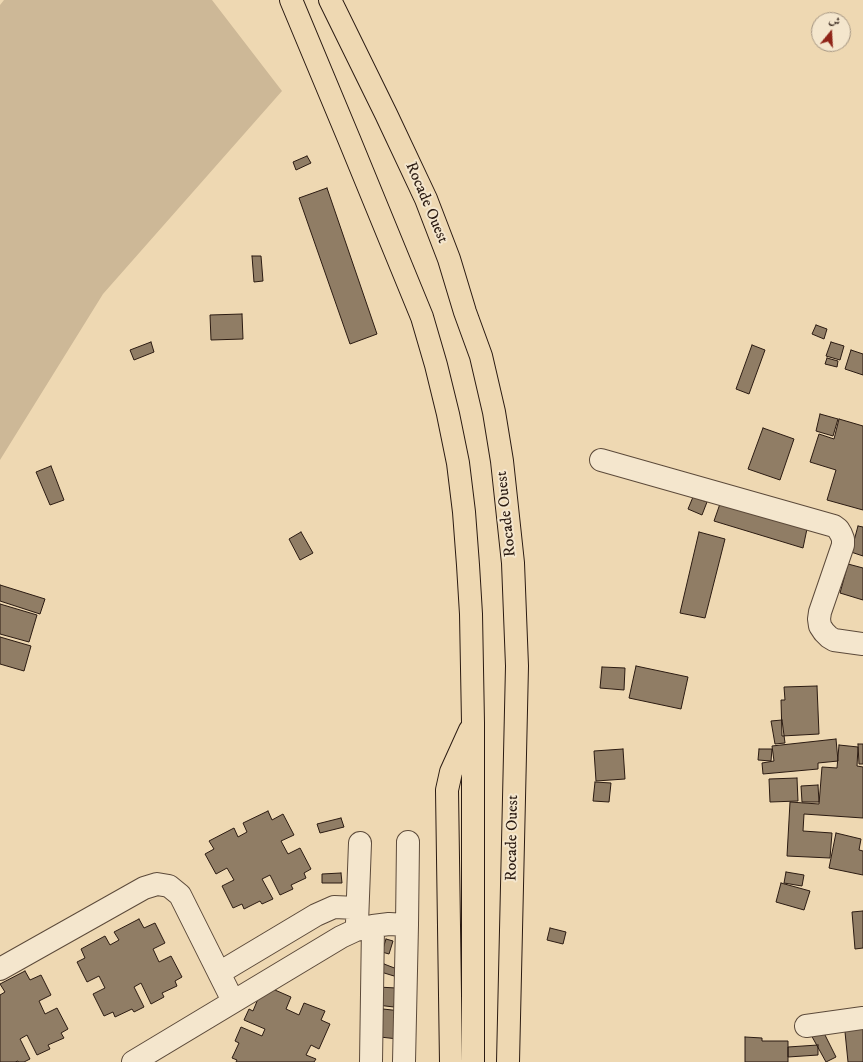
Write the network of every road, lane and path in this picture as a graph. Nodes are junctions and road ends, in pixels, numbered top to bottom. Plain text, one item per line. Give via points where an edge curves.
1 (291, 0) edge
2 (330, 0) edge
3 (601, 460) dead end
4 (863, 644) edge
5 (473, 724) junction
6 (408, 842) dead end
7 (360, 843) dead end
8 (357, 908) junction
9 (407, 925) junction
10 (364, 928) junction
11 (0, 969) edge
12 (219, 973) junction
13 (233, 1001) junction
14 (863, 1018) edge
15 (806, 1026) dead end
16 (371, 1031) junction
17 (133, 1062) edge
18 (354, 1062) edge
19 (371, 1062) edge
20 (404, 1062) edge
21 (451, 1062) edge
22 (473, 1062) edge
23 (508, 1062) edge

1 - 5 highway via 422,317 436,365 458,463 464,512 471,614
2 - 23 highway, Rocade Ouest via 426,199 481,356 494,412 513,563 517,666
3 - 4 street via 834,526 843,539 820,612 820,626 834,640
5 - 21 highway via 451,772 447,790
5 - 22 highway
6 - 9 street
7 - 8 street
8 - 10 street
8 - 12 street via 334,907 316,915
9 - 10 street via 389,924
9 - 20 street
10 - 13 street via 340,937
10 - 16 street
11 - 12 street via 144,888 157,884 169,886 180,895
12 - 13 street
13 - 17 street
14 - 15 street
16 - 18 street
16 - 19 street

